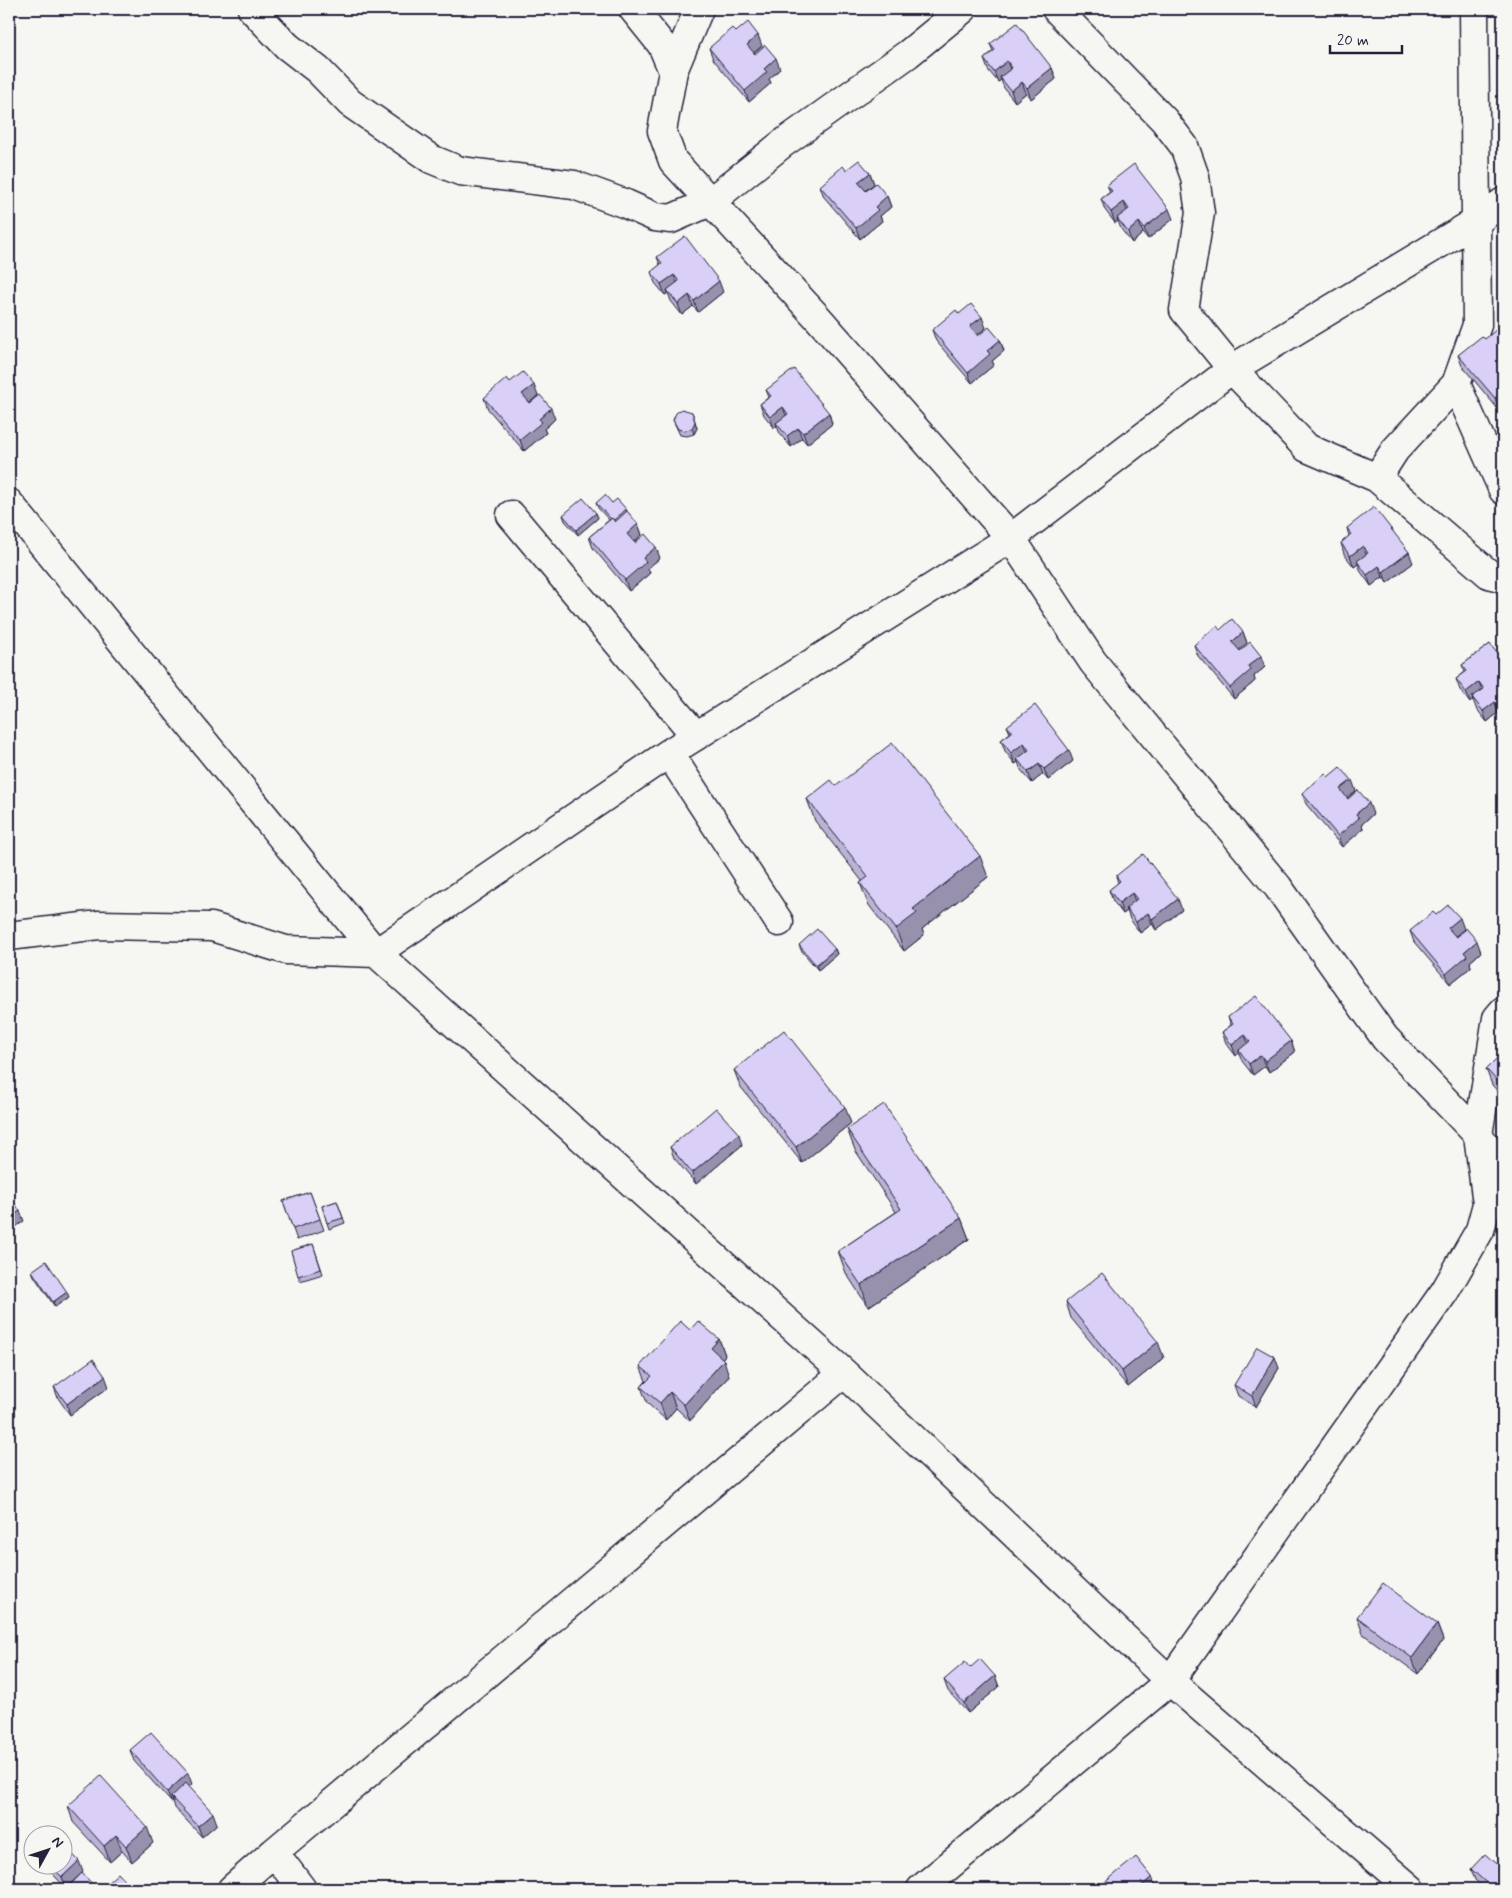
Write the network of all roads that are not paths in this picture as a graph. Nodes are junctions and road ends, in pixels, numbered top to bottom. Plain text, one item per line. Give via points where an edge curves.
1 (252, 9) edge
2 (633, 9) edge
3 (699, 9) edge
4 (963, 9) edge
5 (1058, 9) edge
6 (1474, 9) edge
7 (673, 72) junction
8 (710, 202) junction
9 (1503, 202) edge
10 (1477, 221) junction
11 (1232, 369) junction
12 (1456, 384) junction
13 (1377, 478) junction
14 (1503, 490) edge
15 (9, 503) edge
16 (511, 515) dead end
17 (1011, 538) junction
18 (1503, 578) edge
19 (696, 736) junction
20 (669, 753) junction
21 (779, 922) dead end
22 (9, 936) edge
23 (376, 953) junction
24 (1503, 1011) edge
25 (1478, 1135) junction
26 (1503, 1168) edge
27 (844, 1373) junction
28 (1170, 1681) junction
29 (274, 1852) junction
30 (232, 1889) edge
31 (302, 1889) edge
32 (921, 1889) edge
33 (1411, 1889) edge

1 - 8 street via 287,46 318,70 350,102 431,158 460,171 574,185 655,217 671,219
2 - 7 street via 662,46
3 - 7 street
4 - 8 street
5 - 11 street via 1164,120 1184,146 1195,176 1200,213 1184,310
6 - 10 street
7 - 8 street via 662,131 673,161
8 - 17 street via 818,318
9 - 10 street
10 - 11 street
10 - 12 street via 1477,325
11 - 13 street via 1307,448
11 - 17 street
12 - 13 street via 1395,450
12 - 14 street
13 - 18 street via 1489,574
15 - 23 street
16 - 19 street
17 - 19 street
17 - 25 street via 1093,662 1278,886 1385,1038
19 - 20 street
20 - 21 street
20 - 23 street
22 - 23 street via 99,925 212,927 286,950
23 - 27 street
24 - 25 street via 1496,1018
25 - 26 street
25 - 28 street via 1487,1204 1480,1230 1445,1291
27 - 28 street
27 - 29 street
28 - 32 street
28 - 33 street
29 - 30 street
29 - 31 street

